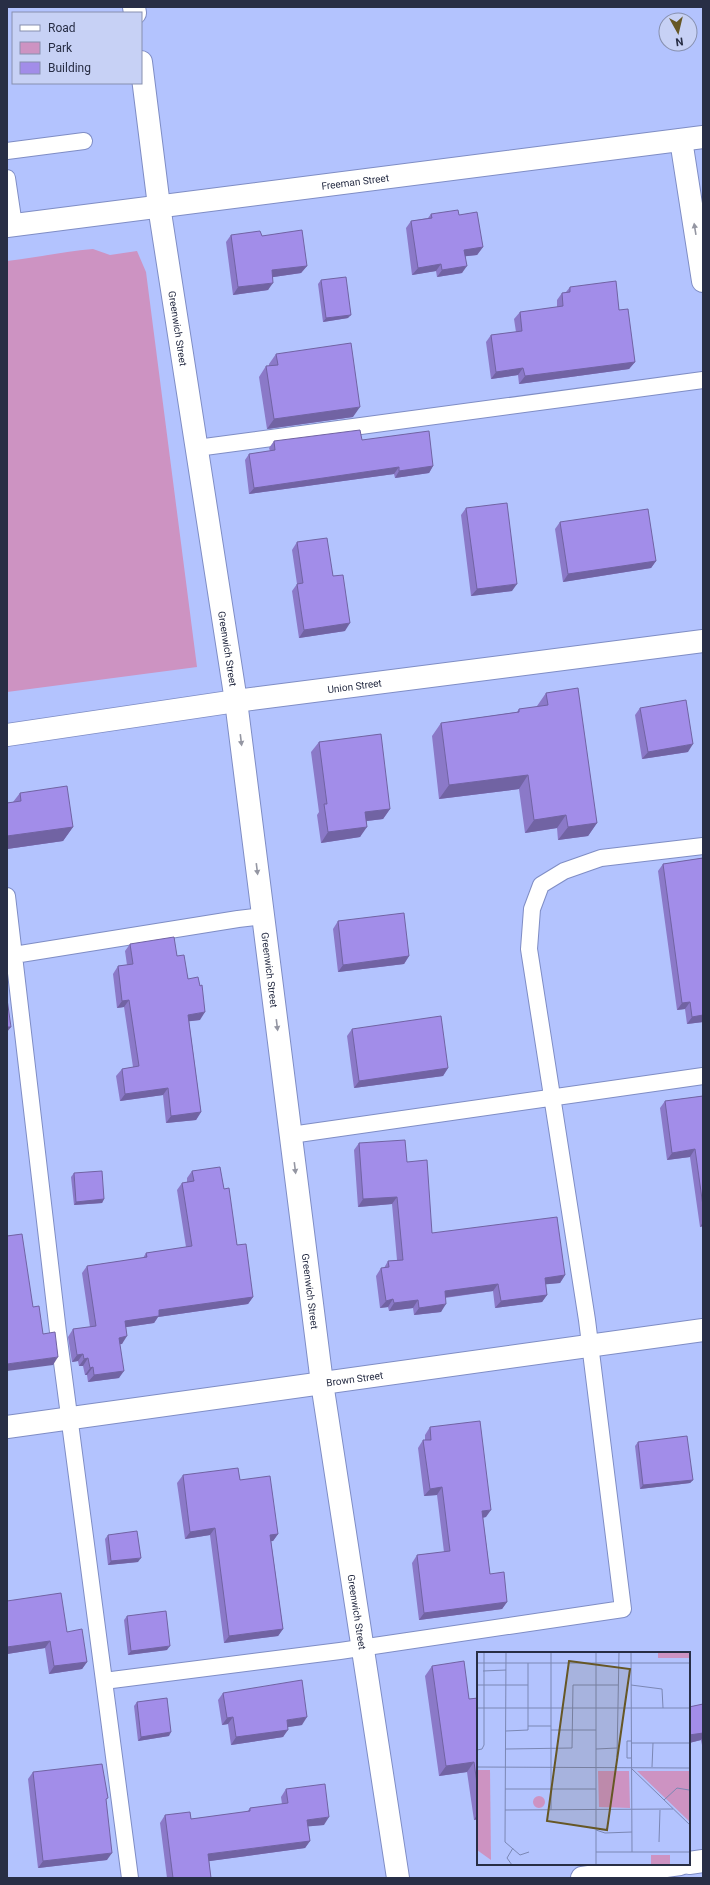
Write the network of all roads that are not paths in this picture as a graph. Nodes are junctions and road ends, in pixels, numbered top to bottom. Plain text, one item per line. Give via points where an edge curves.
1 (142, 70) edge
2 (703, 137) edge
3 (681, 140) junction
4 (84, 141) dead end
5 (7, 151) edge
6 (7, 178) edge
7 (159, 206) junction
8 (10, 226) edge
9 (703, 281) edge
10 (703, 380) edge
11 (197, 448) junction
12 (703, 641) edge
13 (236, 701) junction
14 (7, 735) edge
15 (703, 846) edge
16 (7, 896) edge
17 (263, 916) junction
18 (14, 955) junction
19 (703, 1076) edge
20 (552, 1098) junction
21 (291, 1135) junction
22 (703, 1330) edge
23 (590, 1346) junction
24 (322, 1383) junction
25 (70, 1418) junction
26 (7, 1427) edge
27 (363, 1647) junction
28 (104, 1681) junction
29 (703, 1861) edge
30 (690, 1863) edge
31 (678, 1865) edge
32 (658, 1873) edge
33 (130, 1878) edge
34 (398, 1878) edge
35 (582, 1878) edge

1 - 7 street, Greenwich Street
2 - 3 street, Freeman Street
3 - 7 street, Freeman Street
9 -> 3 street
4 - 5 lane
6 - 8 lane
7 - 8 street, Freeman Street
7 - 11 street, Greenwich Street
10 - 11 lane
11 - 13 street, Greenwich Street
12 - 13 street, Union Street
13 - 14 street, Union Street
13 -> 17 street, Greenwich Street
15 - 20 lane via 601,858 564,871 541,885 532,909 528,948
16 - 18 lane
17 - 18 lane
17 -> 21 street, Greenwich Street
18 - 25 lane
19 - 20 lane
20 - 21 lane
20 - 23 lane
21 -> 24 street, Greenwich Street
22 - 23 street, Brown Street
23 - 24 street, Brown Street
23 - 27 lane via 623,1609
24 - 25 street, Brown Street
24 - 27 street, Greenwich Street
25 - 26 street, Brown Street
25 - 28 lane
27 - 28 lane
27 - 34 street, Greenwich Street
28 - 33 lane
29 - 30 street
31 - 32 street
32 - 35 street

